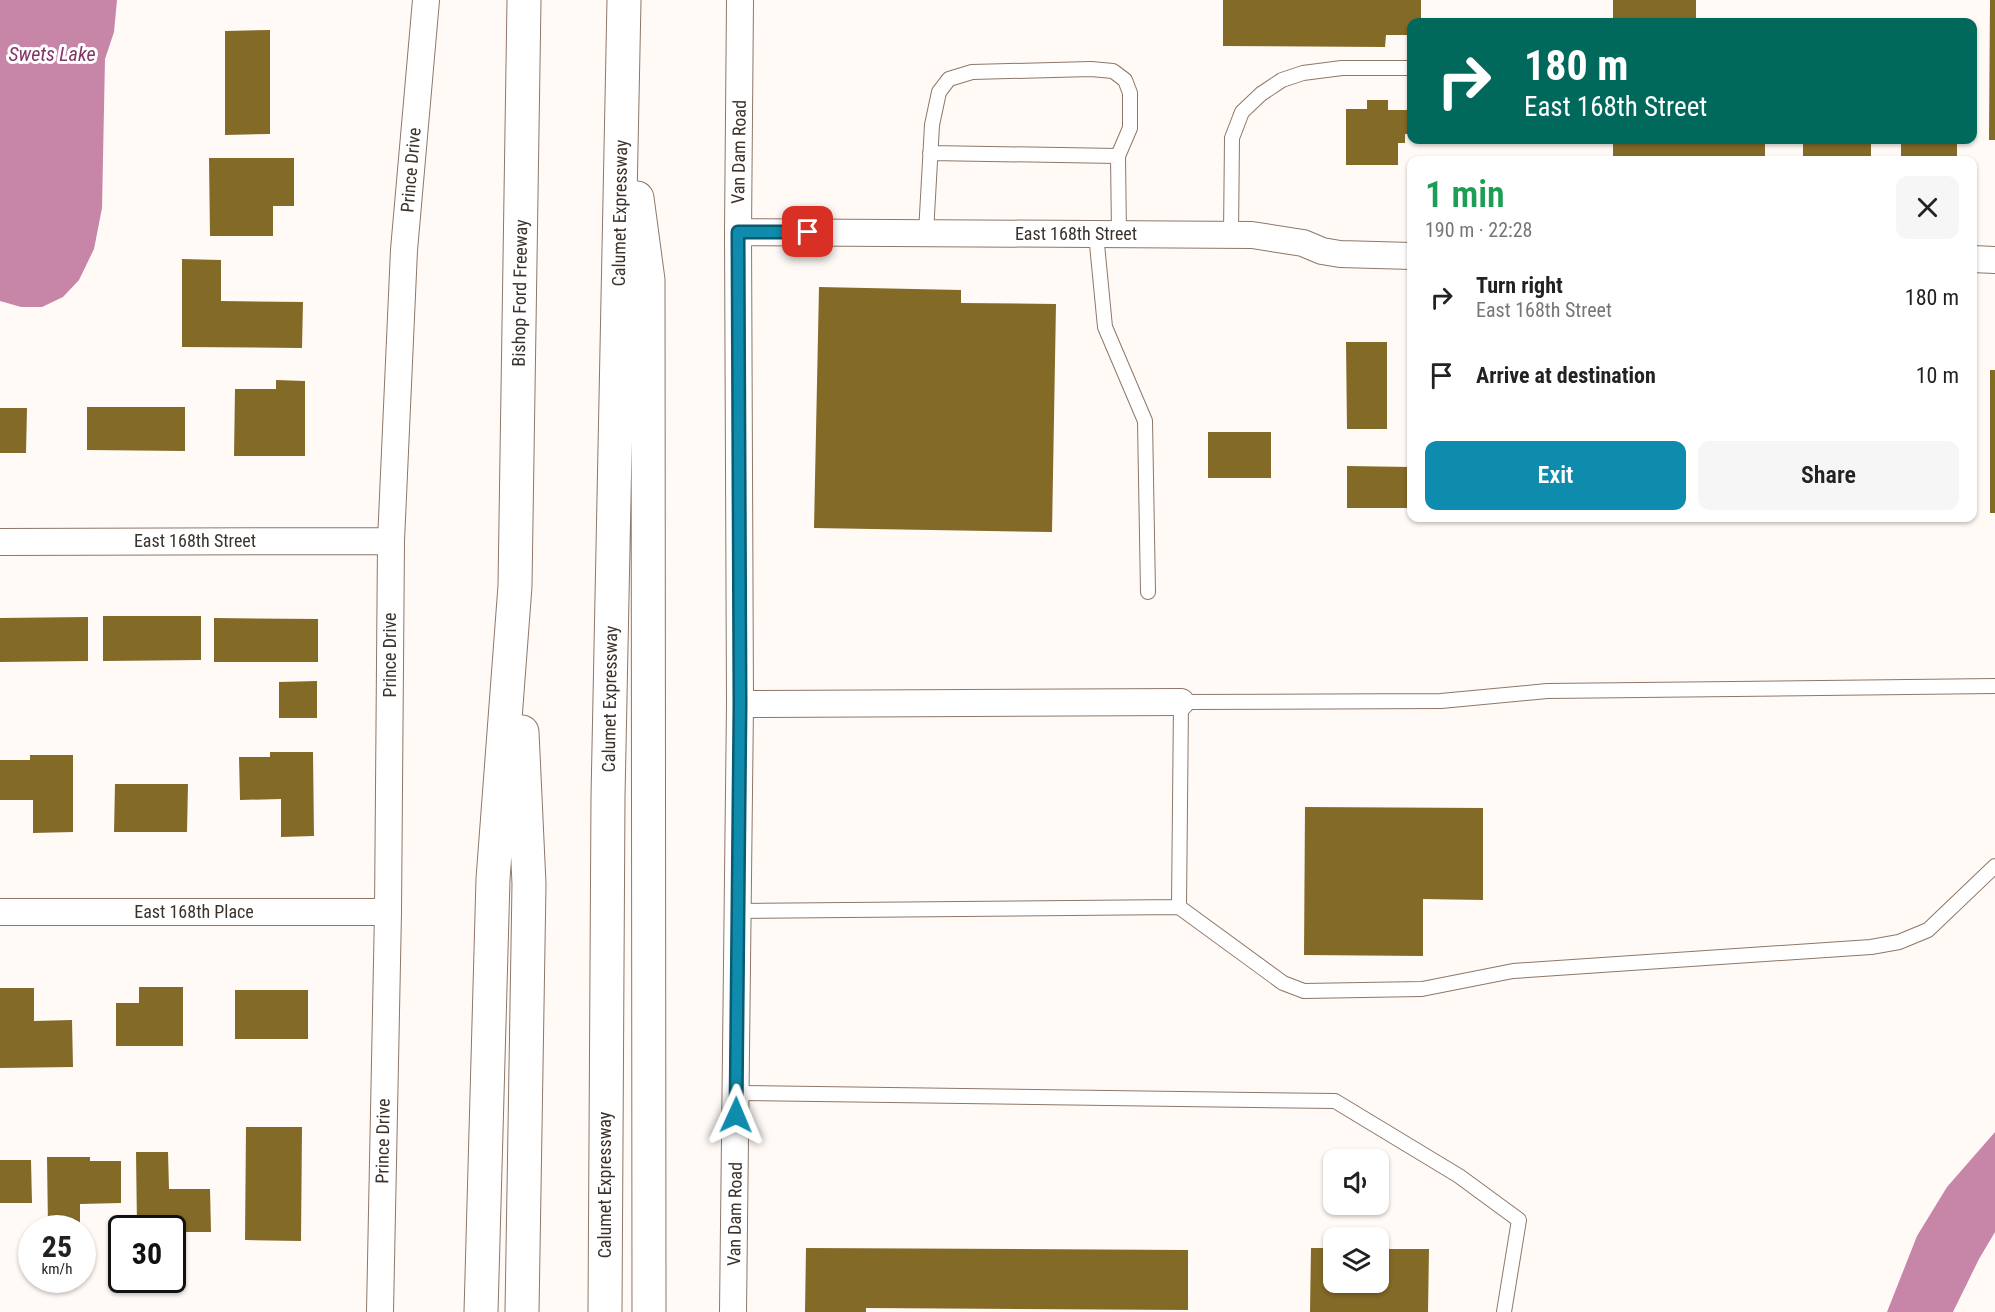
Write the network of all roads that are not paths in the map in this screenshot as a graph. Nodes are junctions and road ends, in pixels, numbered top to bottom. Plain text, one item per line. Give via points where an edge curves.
1 (426, 0) edge
2 (524, 0) edge
3 (624, 0) edge
4 (740, 0) edge
5 (1407, 68) edge
6 (623, 86) junction
7 (930, 153) junction
8 (1118, 156) junction
9 (738, 232) junction
10 (926, 233) junction
11 (1107, 234) junction
12 (1231, 234) junction
13 (1407, 256) edge
14 (1977, 260) edge
15 (1995, 260) edge
16 (391, 541) junction
17 (0, 542) edge
18 (515, 586) junction
19 (1148, 592) dead end
20 (1995, 686) edge
21 (1181, 702) junction
22 (740, 704) junction
23 (1995, 866) edge
24 (1179, 907) junction
25 (738, 911) junction
26 (0, 912) edge
27 (388, 912) junction
28 (737, 1093) junction
29 (380, 1312) edge
30 (481, 1312) edge
31 (522, 1312) edge
32 (605, 1312) edge
33 (649, 1312) edge
34 (733, 1312) edge
35 (1504, 1312) edge

1 - 16 street, Prince Drive via 404,250
2 - 18 highway, Bishop Ford Freeway
3 - 6 highway
4 - 9 street, Van Dam Road
5 - 12 lane via 1342,68 1303,73 1261,94 1242,112 1232,138
6 - 32 highway, Calumet Expressway via 608,797
6 - 33 highway via 648,280
7 - 8 lane
7 - 8 lane via 934,107 949,79 972,72 1091,69 1113,71 1125,80 1130,93 1130,128
7 - 10 lane
8 - 11 lane
9 - 10 street, East 168th Street
9 - 22 street, Van Dam Road
10 - 11 street, East 168th Street
11 - 12 street, East 168th Street
11 - 19 lane via 1105,327 1145,421
12 - 13 street, East 168th Street via 1278,238 1340,254
14 - 15 street
16 - 17 street, East 168th Street
16 - 27 street, Prince Drive
18 - 30 highway via 493,879
18 - 31 highway via 529,884
20 - 21 lane via 1547,691 1441,701
21 - 22 street
21 - 24 lane
22 - 25 street, Van Dam Road
23 - 24 lane via 1928,930 1899,942 1514,971 1422,989 1304,991 1283,983
24 - 25 lane
25 - 28 street, Van Dam Road
26 - 27 street, East 168th Place
27 - 29 street, Prince Drive
28 - 34 street, Van Dam Road
28 - 35 lane via 1335,1101 1459,1176 1519,1220

